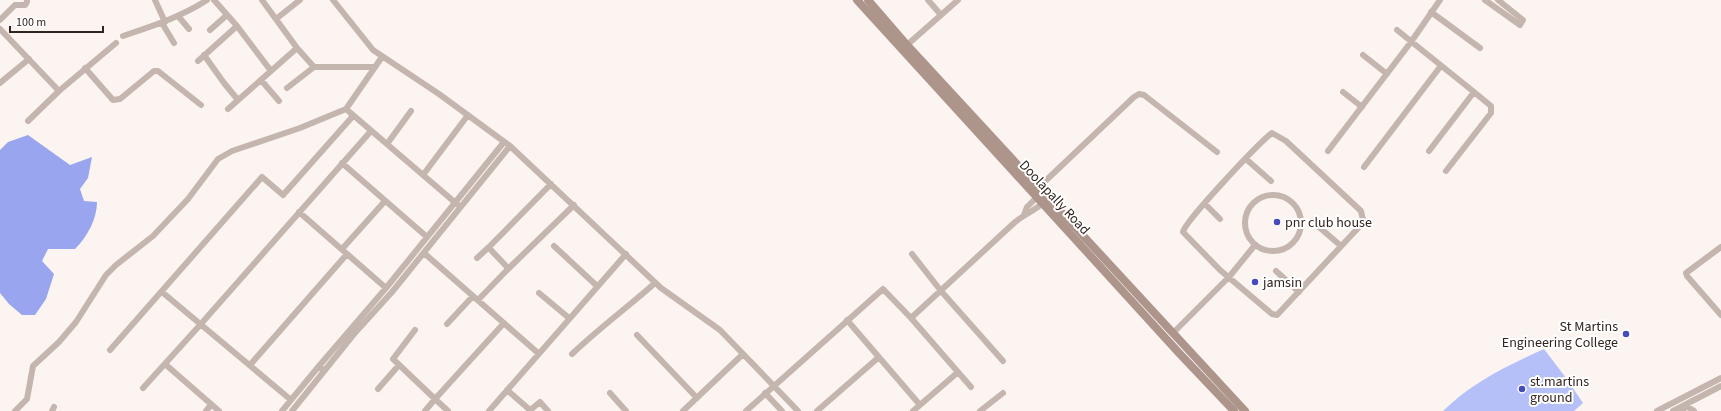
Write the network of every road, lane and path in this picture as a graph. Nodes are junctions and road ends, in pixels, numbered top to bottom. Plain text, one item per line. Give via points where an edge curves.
1 (27, 0) edge
2 (155, 0) edge
3 (207, 0) edge
4 (214, 0) edge
5 (262, 0) edge
6 (300, 0) edge
7 (333, 0) edge
8 (857, 0) edge
9 (868, 0) edge
10 (928, 0) edge
11 (958, 0) edge
12 (1440, 0) edge
13 (1486, 0) edge
14 (1500, 1) edge
15 (1496, 8) junction
16 (1431, 12) junction
17 (227, 15) junction
18 (941, 15) junction
19 (178, 16) junction
20 (276, 19) junction
21 (0, 20) edge
22 (163, 22) junction
23 (237, 26) junction
24 (0, 29) edge
25 (189, 29) dead end
26 (210, 30) dead end
27 (1396, 30) dead end
28 (122, 36) dead end
29 (1411, 42) junction
30 (116, 43) dead end
31 (174, 43) dead end
32 (907, 45) junction
33 (297, 48) junction
34 (1480, 48) dead end
35 (204, 55) junction
36 (1363, 55) dead end
37 (382, 57) junction
38 (28, 59) junction
39 (198, 61) dead end
40 (314, 66) junction
41 (1440, 66) junction
42 (374, 67) junction
43 (85, 68) junction
44 (271, 71) junction
45 (1387, 74) junction
46 (261, 80) junction
47 (0, 83) edge
48 (287, 88) dead end
49 (59, 91) junction
50 (1343, 92) dead end
51 (1474, 92) junction
52 (238, 100) junction
53 (279, 101) dead end
54 (201, 105) dead end
55 (1362, 107) junction
56 (228, 109) dead end
57 (346, 109) junction
58 (411, 111) dead end
59 (468, 115) junction
60 (353, 116) junction
61 (28, 121) dead end
62 (371, 130) junction
63 (387, 144) junction
64 (507, 144) junction
65 (1429, 151) dead end
66 (1217, 152) dead end
67 (1328, 152) dead end
68 (1246, 159) junction
69 (342, 164) junction
70 (1364, 167) dead end
71 (1446, 171) dead end
72 (423, 175) junction
73 (1272, 181) dead end
74 (551, 184) junction
75 (1039, 187) junction
76 (1040, 200) junction
77 (385, 201) junction
78 (455, 202) junction
79 (1205, 204) junction
80 (574, 205) junction
81 (461, 207) junction
82 (299, 212) junction
83 (1220, 219) dead end
84 (1312, 221) dead end
85 (427, 237) junction
86 (1255, 245) junction
87 (489, 246) junction
88 (554, 246) dead end
89 (1341, 246) junction
90 (1721, 247) edge
91 (342, 249) junction
92 (424, 253) junction
93 (347, 254) junction
94 (626, 254) junction
95 (912, 254) dead end
96 (477, 258) dead end
97 (507, 270) junction
98 (1276, 271) dead end
99 (1229, 278) junction
100 (655, 283) junction
101 (597, 286) junction
102 (386, 288) junction
103 (941, 291) junction
104 (162, 292) junction
105 (1299, 292) junction
106 (539, 293) dead end
107 (475, 298) junction
108 (1720, 312) edge
109 (569, 318) junction
110 (911, 318) junction
111 (848, 320) junction
112 (1156, 321) junction
113 (504, 323) junction
114 (447, 324) dead end
115 (200, 325) junction
116 (415, 330) dead end
117 (352, 332) junction
118 (1173, 333) junction
119 (638, 335) dead end
120 (110, 350) dead end
121 (538, 353) junction
122 (572, 354) dead end
123 (743, 354) junction
124 (879, 357) junction
125 (1003, 361) dead end
126 (164, 364) junction
127 (399, 365) junction
128 (250, 366) junction
129 (319, 366) junction
130 (325, 371) junction
131 (957, 372) junction
132 (1721, 378) edge
133 (773, 385) junction
134 (1721, 386) edge
135 (971, 387) dead end
136 (143, 388) dead end
137 (378, 389) dead end
138 (507, 390) junction
139 (610, 393) dead end
140 (765, 393) junction
141 (1003, 393) dead end
142 (697, 398) junction
143 (435, 399) junction
144 (291, 400) junction
145 (211, 404) junction
146 (920, 404) junction
147 (1684, 408) edge
148 (530, 410) edge
149 (1232, 410) edge
150 (15, 411) edge
151 (206, 411) edge
152 (219, 411) edge
153 (282, 411) edge
154 (292, 411) edge
155 (425, 411) edge
156 (448, 411) edge
157 (489, 411) edge
158 (548, 411) edge
159 (626, 411) edge
160 (683, 411) edge
161 (746, 411) edge
162 (782, 411) edge
163 (798, 411) edge
164 (817, 411) edge
165 (913, 411) edge
166 (980, 411) edge
167 (1245, 411) edge
168 (1657, 411) edge
169 (1673, 411) edge
170 (1694, 411) edge

1 - 21 street via 25,5 16,5
2 - 22 street
3 - 19 street
4 - 17 street
5 - 20 street
6 - 20 street
7 - 37 street via 372,50
8 - 76 main road, Doolapally Road
9 - 32 main road
10 - 18 street
11 - 18 street
12 - 16 street
13 - 15 street
14 - 15 street
14 - 15 street via 1523,20 1520,25
16 - 29 street
16 - 34 street
17 - 23 street
17 - 26 street
18 - 32 street
19 - 22 street
19 - 25 street
20 - 33 street
22 - 28 street
22 - 31 street
23 - 35 street
23 - 44 street
24 - 38 street
27 - 29 street
29 - 41 street
29 - 45 street
30 - 43 street
32 - 75 main road
33 - 40 street
33 - 44 street
35 - 39 street
35 - 52 street
36 - 45 street
37 - 42 street
37 - 59 street
38 - 47 street
38 - 49 street
40 - 42 street
40 - 48 street
41 - 51 street
41 - 70 street
42 - 57 street
43 - 49 street
43 - 54 street via 113,100 120,99 154,71
44 - 46 street
45 - 55 street
46 - 52 street
46 - 53 street
49 - 61 street
50 - 55 street
51 - 65 street
51 - 71 street via 1488,103 1492,111
52 - 56 street
55 - 67 street
57 - 60 street
57 - 150 street via 218,158 188,199 153,236 106,275 76,322 33,366 27,399
58 - 63 street
59 - 64 street
59 - 72 street
60 - 62 street
60 - 104 street via 283,195 262,177
62 - 63 street
62 - 69 street
63 - 72 street
64 - 74 street
64 - 78 street
64 - 81 street
66 - 75 street via 1144,95 1139,94
68 - 73 street
68 - 79 street
68 - 89 street via 1272,133 1286,141 1361,211 1363,220
69 - 77 street
69 - 82 street
72 - 78 street
74 - 80 street
74 - 87 street
75 - 112 main road
76 - 103 street via 1032,212 1024,215
76 - 112 main road, Doolapally Road
77 - 85 street
77 - 91 street
78 - 81 street
78 - 85 street
79 - 83 street
79 - 99 street via 1183,230
80 - 94 street
80 - 97 street
81 - 92 street
82 - 91 street
82 - 115 street
84 - 89 street
85 - 102 street
86 - 86 street via 1248,238 1245,229 1247,211 1252,203 1269,195 1287,198 1294,204 1302,221 1297,239 1290,246 1277,251 1263,250
86 - 99 street
87 - 96 street
87 - 97 street
88 - 101 street
89 - 105 street
90 - 108 street via 1686,273
91 - 93 street
92 - 107 street
92 - 117 street via 392,292
93 - 102 street
93 - 128 street
94 - 100 street
94 - 101 street
95 - 103 street
97 - 107 street
98 - 105 street
99 - 105 street via 1276,315
99 - 118 street
100 - 122 street
100 - 123 street via 720,330
101 - 109 street
102 - 117 street
103 - 110 street
103 - 125 street
104 - 115 street
104 - 120 street
106 - 109 street
107 - 113 street
107 - 114 street
109 - 121 street
110 - 111 street via 883,289
110 - 131 street
111 - 124 street
111 - 133 street
112 - 118 main road
112 - 149 main road, Doolapally Road via 1179,353
113 - 121 street
113 - 143 street
115 - 126 street
115 - 128 street
116 - 127 street via 393,359
117 - 129 street
117 - 130 street
118 - 167 main road
119 - 142 street
121 - 138 street
123 - 133 street
123 - 142 street
124 - 146 street
124 - 164 street
126 - 136 street
126 - 145 street
127 - 137 street
127 - 143 street
128 - 144 street
129 - 130 street
129 - 144 street
130 - 154 street
131 - 135 street
131 - 146 street
132 - 168 street
133 - 140 street
133 - 163 street
134 - 147 street
138 - 148 street
138 - 157 street
139 - 159 street
140 - 161 street
140 - 162 street
141 - 166 street
142 - 160 street
143 - 155 street
143 - 156 street
144 - 153 street
145 - 151 street
145 - 152 street
146 - 165 street
147 - 169 street
147 - 170 street
148 - 158 street via 540,402

